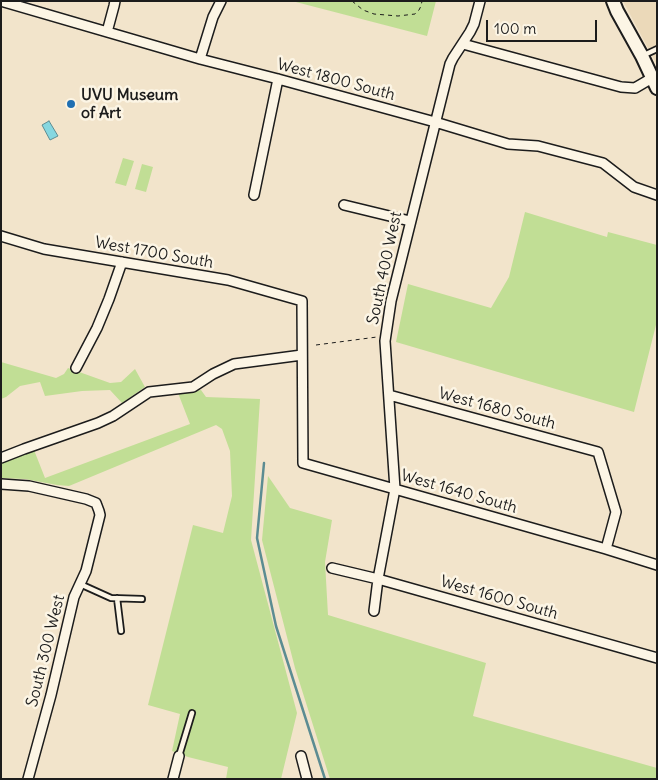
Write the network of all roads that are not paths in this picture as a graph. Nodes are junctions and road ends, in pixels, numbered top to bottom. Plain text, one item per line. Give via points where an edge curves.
1 (1, 1) edge
2 (114, 1) edge
3 (221, 1) edge
4 (480, 1) edge
5 (613, 1) edge
6 (107, 32) junction
7 (463, 44) junction
8 (657, 49) edge
9 (642, 56) junction
10 (200, 59) junction
11 (278, 79) junction
12 (654, 83) edge
13 (435, 122) junction
14 (657, 195) edge
15 (254, 196) dead end
16 (344, 205) dead end
17 (410, 221) junction
18 (1, 236) edge
19 (122, 262) junction
20 (302, 355) junction
21 (76, 368) dead end
22 (388, 395) junction
23 (1, 458) edge
24 (1, 484) edge
25 (395, 489) junction
26 (606, 550) junction
27 (657, 565) edge
28 (332, 568) dead end
29 (378, 579) junction
30 (80, 584) junction
31 (117, 598) junction
32 (142, 599) dead end
33 (374, 611) dead end
34 (121, 631) dead end
35 (657, 658) edge
36 (192, 713) dead end
37 (179, 756) joint
38 (301, 756) dead end
39 (28, 779) edge
40 (173, 779) edge
41 (307, 779) edge

1 - 6 street, West 1800 South
2 - 6 street
3 - 10 street
4 - 7 street, South 400 West via 474,24
5 - 9 street
6 - 10 street, West 1800 South
7 - 12 street via 621,87 635,88
7 - 13 street, South 400 West via 450,64
8 - 9 lane
9 - 12 street
10 - 11 street, West 1800 South
11 - 13 street, West 1800 South
11 - 15 street
13 - 14 street, West 1800 South via 508,144 538,146 602,164 634,187
13 - 17 street, South 400 West
16 - 17 street
17 - 22 street, South 400 West via 385,341
18 - 19 street, West 1700 South via 44,249
19 - 20 street, West 1700 South via 228,280 302,301
19 - 21 street via 110,299
20 - 23 street via 234,364 193,387 149,392 106,420
20 - 25 street, West 1640 South via 303,464
22 - 25 street, South 400 West
22 - 26 street, West 1680 South via 598,452 616,512
24 - 30 street, South 300 West via 42,489 96,503 100,515
25 - 26 street, West 1640 South
25 - 29 street, South 400 West
26 - 27 street, West 1640 South
28 - 29 street, West 1600 South
29 - 33 street, South 400 West
29 - 35 street, West 1600 South
30 - 31 lane
30 - 39 street, South 300 West
31 - 32 lane
31 - 34 lane
36 - 37 lane
37 - 40 street
38 - 41 street

